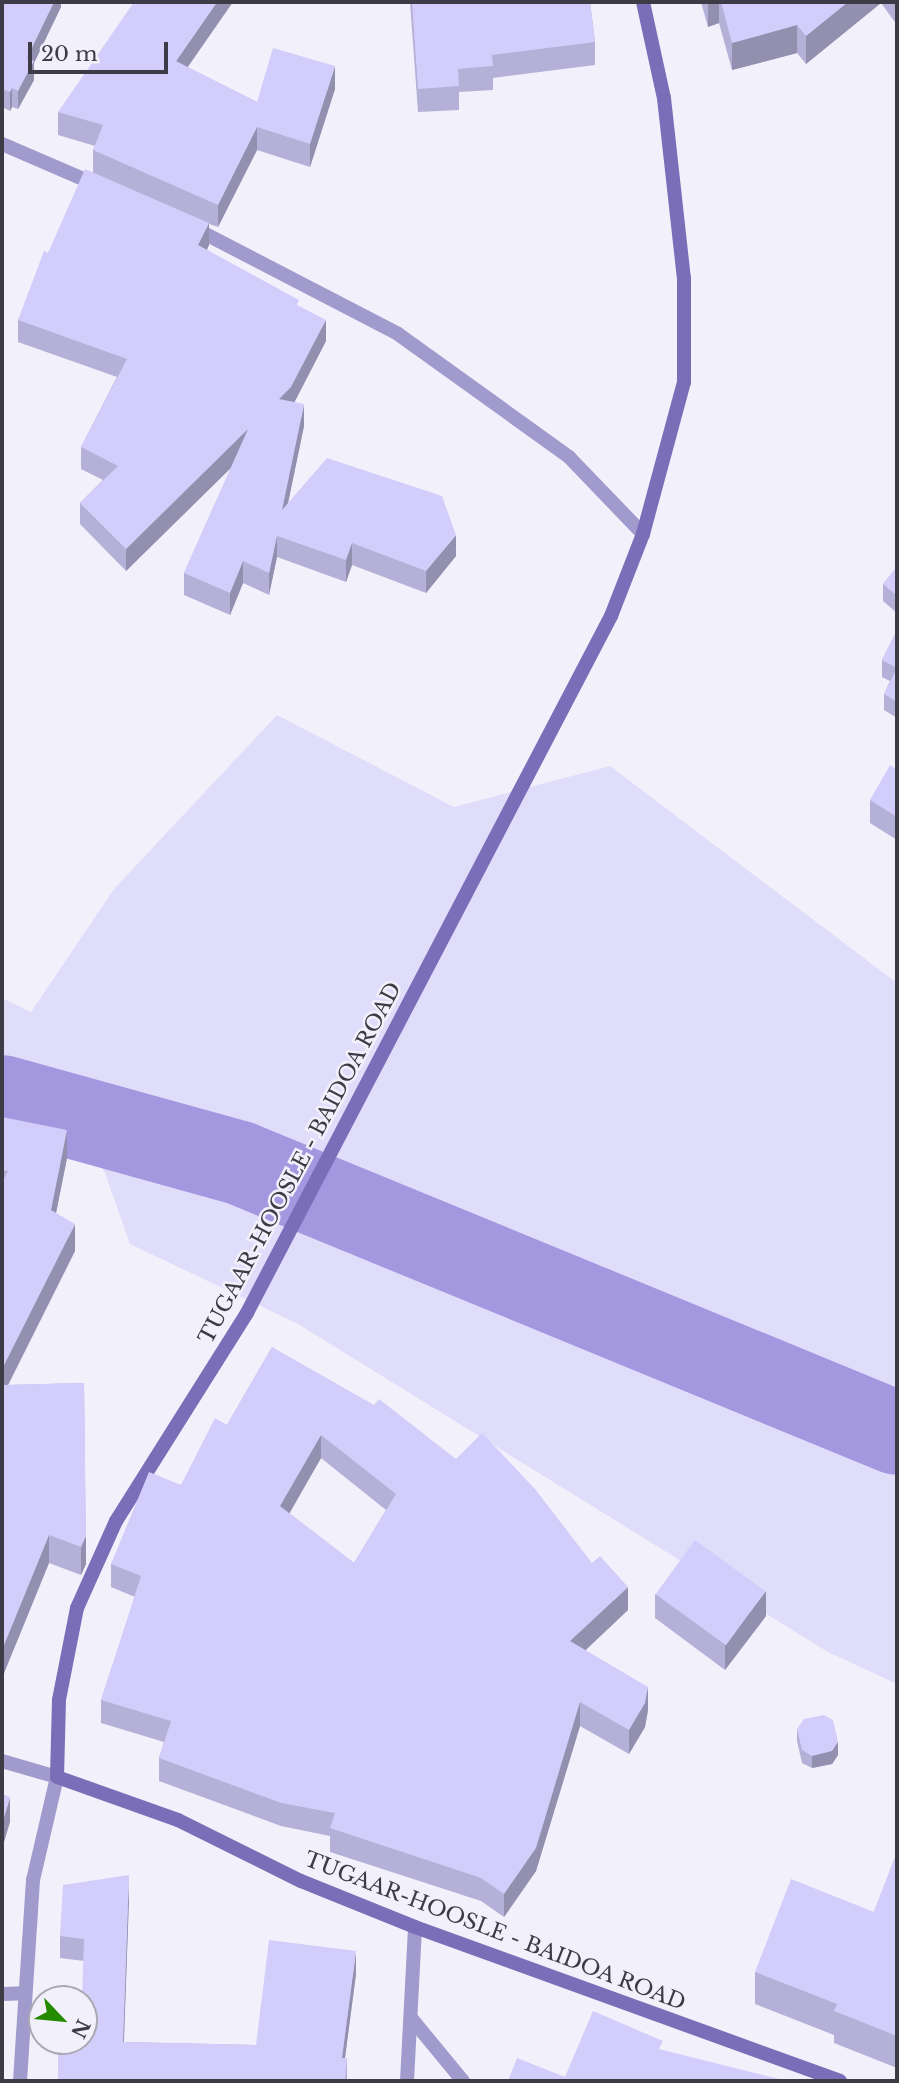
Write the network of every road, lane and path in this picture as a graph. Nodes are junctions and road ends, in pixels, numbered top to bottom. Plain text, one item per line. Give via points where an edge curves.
1 (643, 2) edge
2 (2, 144) edge
3 (116, 193) edge
4 (177, 220) edge
5 (643, 534) junction
6 (2, 1761) edge
7 (57, 1777) junction
8 (415, 1927) junction
9 (25, 1993) junction
10 (2, 1994) edge
11 (411, 2018) junction
12 (20, 2081) edge
13 (407, 2081) edge
14 (463, 2081) edge
15 (840, 2081) edge

1 - 5 main road, TUGAAR-HOOSLE - BAIDOA ROAD via 664,98 684,278 684,382
2 - 3 street
4 - 5 street via 398,334 569,457
5 - 7 main road, TUGAAR-HOOSLE - BAIDOA ROAD via 611,616 247,1313 116,1521 77,1608 59,1700
6 - 7 street
7 - 8 main road, TUGAAR-HOOSLE - BAIDOA ROAD via 178,1820 301,1881
7 - 9 street via 33,1880
8 - 11 street
8 - 15 main road, TUGAAR-HOOSLE - BAIDOA ROAD
9 - 10 street
9 - 12 street
11 - 13 street
11 - 14 street

